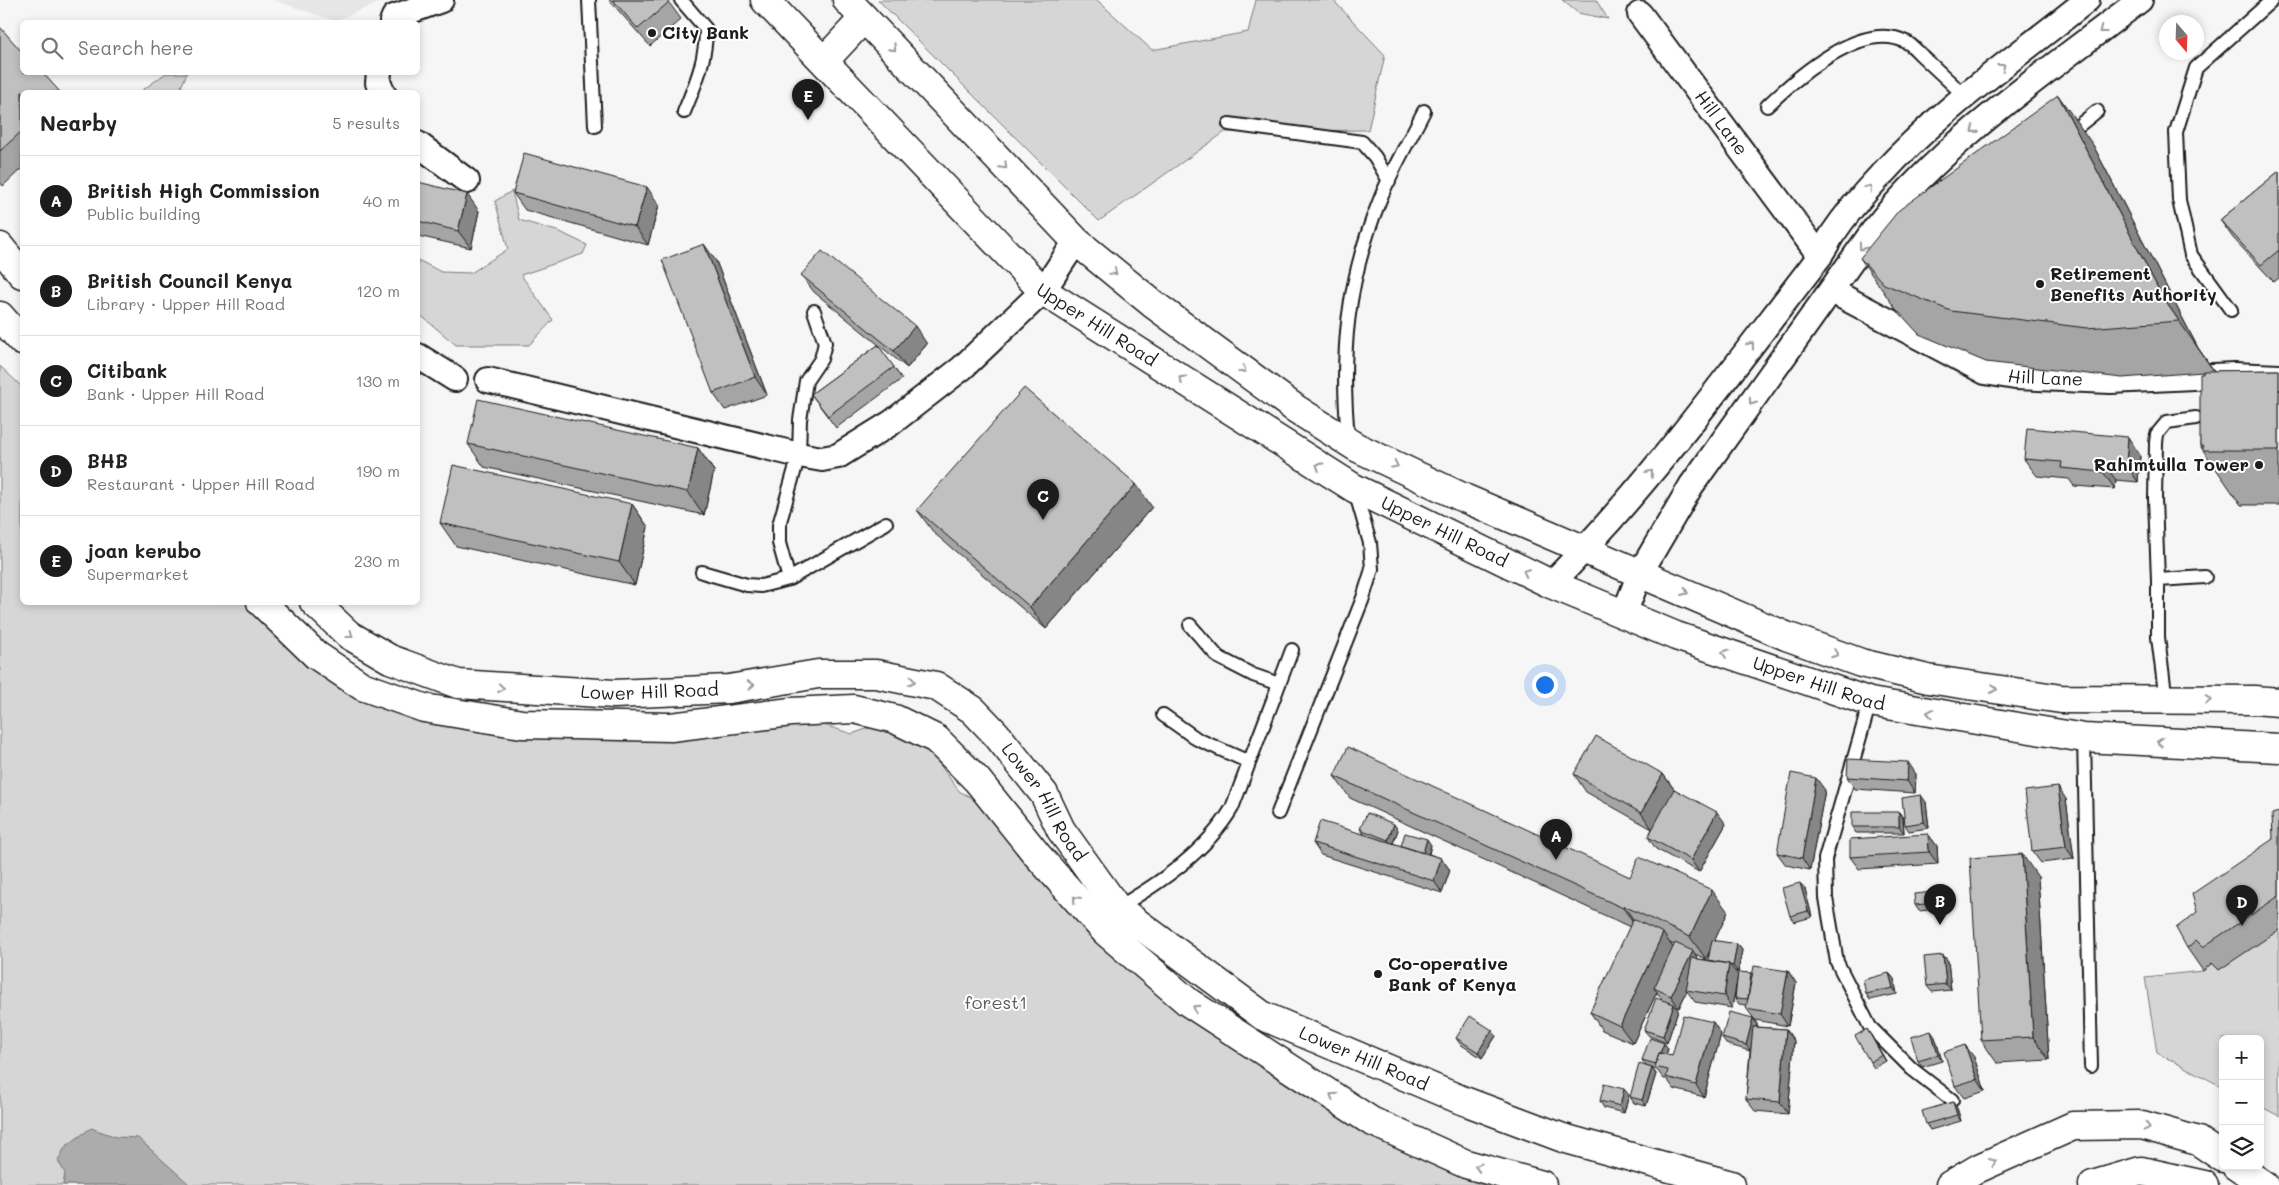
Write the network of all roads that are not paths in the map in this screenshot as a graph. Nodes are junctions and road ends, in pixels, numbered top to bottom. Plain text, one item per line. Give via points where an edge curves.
1 (441, 0) edge
2 (589, 0) edge
3 (681, 0) edge
4 (765, 0) edge
5 (2087, 0) edge
6 (2140, 0) edge
7 (2272, 0) edge
8 (856, 9) edge
9 (1640, 14) dead end
10 (393, 20) edge
11 (824, 61) junction
12 (379, 75) edge
13 (381, 90) edge
14 (1965, 96) junction
15 (1767, 106) dead end
16 (1424, 111) dead end
17 (2097, 111) dead end
18 (684, 112) dead end
19 (1229, 124) dead end
20 (595, 126) dead end
21 (2058, 142) edge
22 (420, 146) edge
23 (467, 181) dead end
24 (1389, 181) junction
25 (1076, 241) junction
26 (0, 246) edge
27 (1820, 256) junction
28 (20, 271) edge
29 (1043, 291) junction
30 (1832, 291) junction
31 (2231, 310) dead end
32 (814, 311) dead end
33 (0, 316) edge
34 (20, 339) edge
35 (420, 357) edge
36 (2279, 377) edge
37 (455, 379) dead end
38 (488, 380) dead end
39 (2196, 418) dead end
40 (1356, 446) junction
41 (799, 455) junction
42 (1354, 488) junction
43 (886, 523) dead end
44 (1586, 549) junction
45 (702, 572) dead end
46 (1640, 572) junction
47 (2205, 577) dead end
48 (789, 579) junction
49 (2158, 580) junction
50 (1551, 584) junction
51 (264, 605) edge
52 (317, 605) edge
53 (1624, 614) junction
54 (1190, 624) dead end
55 (1292, 650) dead end
56 (1279, 684) junction
57 (2166, 701) junction
58 (1870, 702) junction
59 (2279, 702) edge
60 (1163, 714) dead end
61 (2084, 738) junction
62 (2279, 748) edge
63 (1249, 762) junction
64 (1278, 813) dead end
65 (1117, 908) junction
66 (2091, 1066) dead end
67 (1952, 1100) edge
68 (2219, 1155) edge
69 (2242, 1170) edge
70 (1542, 1185) edge
71 (1731, 1185) edge
72 (1950, 1185) edge
73 (2093, 1185) edge
74 (2204, 1185) edge
75 (2264, 1185) edge

1 - 10 street
2 - 20 lane
3 - 18 lane via 706,28 706,51
4 - 11 street, Upper Hill Road
14 -> 5 street
6 -> 30 street via 1965,137 1902,195
7 - 31 lane via 2196,68 2176,132 2179,200 2191,255
8 - 11 street
8 -> 25 street, Upper Hill Road
9 - 27 street, Hill Lane
11 - 29 street, Upper Hill Road
12 - 13 street
14 - 15 lane via 1906,42 1887,36 1847,46 1829,55
27 -> 14 street via 1833,234 1880,176 1918,136
16 - 24 lane
17 - 21 lane
19 - 24 lane via 1362,142
22 - 23 street
24 - 40 lane via 1359,258 1346,338 1344,398 1348,437
25 - 29 street
25 -> 40 street, Upper Hill Road via 1153,304 1296,409
26 - 28 street
44 -> 27 street via 1689,425
29 - 41 street via 962,368 856,447 822,459
42 -> 29 street, Upper Hill Road
30 - 36 street, Hill Lane via 1985,372 2015,377 2111,381 2234,375
30 -> 46 street via 1691,486
32 - 41 lane via 825,342 821,359 806,381
33 - 34 street
35 - 37 street
38 - 41 street
39 - 49 lane via 2167,422 2157,434 2154,499
40 -> 44 street, Upper Hill Road via 1464,498
41 - 48 lane via 779,525 779,543
50 -> 42 street, Upper Hill Road
42 - 64 lane via 1370,543 1372,569
43 - 48 lane
44 - 46 street, Upper Hill Road
44 - 50 street
45 - 48 lane via 747,585 762,586
46 - 53 street
46 -> 57 street, Upper Hill Road via 1786,636 1861,664 1928,679 2061,699
47 - 49 lane
49 - 57 lane via 2158,638
50 - 53 street, Upper Hill Road
70 -> 51 street, Lower Hill Road via 1466,1164 1371,1121 1188,1002 1105,932 977,780 936,739 895,719 854,709 791,712 671,727 522,724 424,708 362,686 316,655
52 -> 65 street, Lower Hill Road via 349,635 390,659 458,684 614,694 729,689 818,674 876,674 936,686 973,710 996,734 1044,794 1061,830
58 -> 53 street, Upper Hill Road via 1676,636
54 - 56 lane via 1218,658
55 - 56 lane
56 - 63 lane
57 -> 59 street, Upper Hill Road
61 -> 58 street, Upper Hill Road
58 - 67 lane via 1825,859 1826,898 1837,962 1870,1027 1912,1069
60 - 63 lane via 1197,739
62 -> 61 street, Upper Hill Road
61 - 66 lane
63 - 65 lane via 1232,808 1221,826 1153,887
65 - 71 street, Lower Hill Road via 1264,1016 1459,1099 1563,1138
72 -> 68 street via 1979,1168 2073,1126 2142,1125 2198,1141
69 - 75 street
73 - 74 street via 2141,1171

